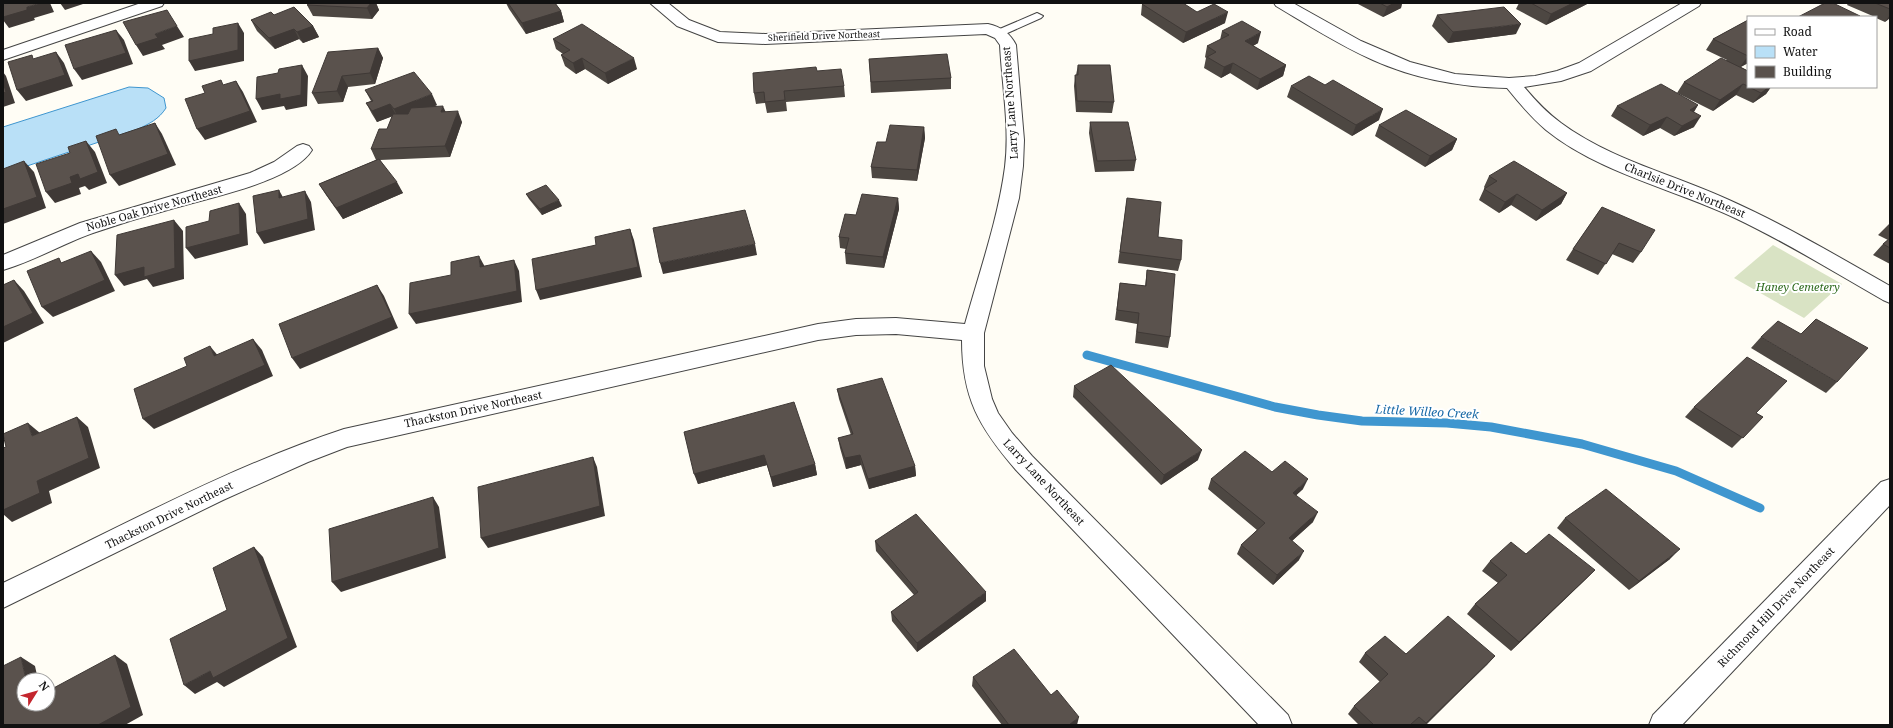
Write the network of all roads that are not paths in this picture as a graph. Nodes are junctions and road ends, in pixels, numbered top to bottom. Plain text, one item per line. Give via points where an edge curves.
1 (156, 3) edge
2 (658, 3) edge
3 (1282, 3) edge
4 (1693, 3) edge
5 (1037, 16) dead end
6 (999, 33) junction
7 (3, 55) edge
8 (1512, 83) junction
9 (303, 150) dead end
10 (3, 263) edge
11 (1890, 294) edge
12 (973, 333) junction
13 (1890, 489) edge
14 (3, 596) edge
15 (1278, 725) edge
16 (1663, 725) edge

1 - 7 street
2 - 6 street, Sherifield Drive Northeast via 683,24 718,37 765,39 978,29
3 - 8 street via 1353,44 1382,57 1452,79
4 - 8 street via 1567,75
5 - 6 lane
6 - 12 street, Larry Lane Northeast via 1008,45 1014,166 1009,198
8 - 11 street, Charlsie Drive Northeast via 1537,112 1574,140 1633,169 1745,214
9 - 10 street, Noble Oak Drive Northeast via 279,167 249,180 98,224 61,237
12 - 14 street, Thackston Drive Northeast via 896,326 856,327 818,332 344,438 247,477
12 - 15 street, Larry Lane Northeast via 973,366 981,399 988,417 1004,440
13 - 16 street, Richmond Hill Drive Northeast

